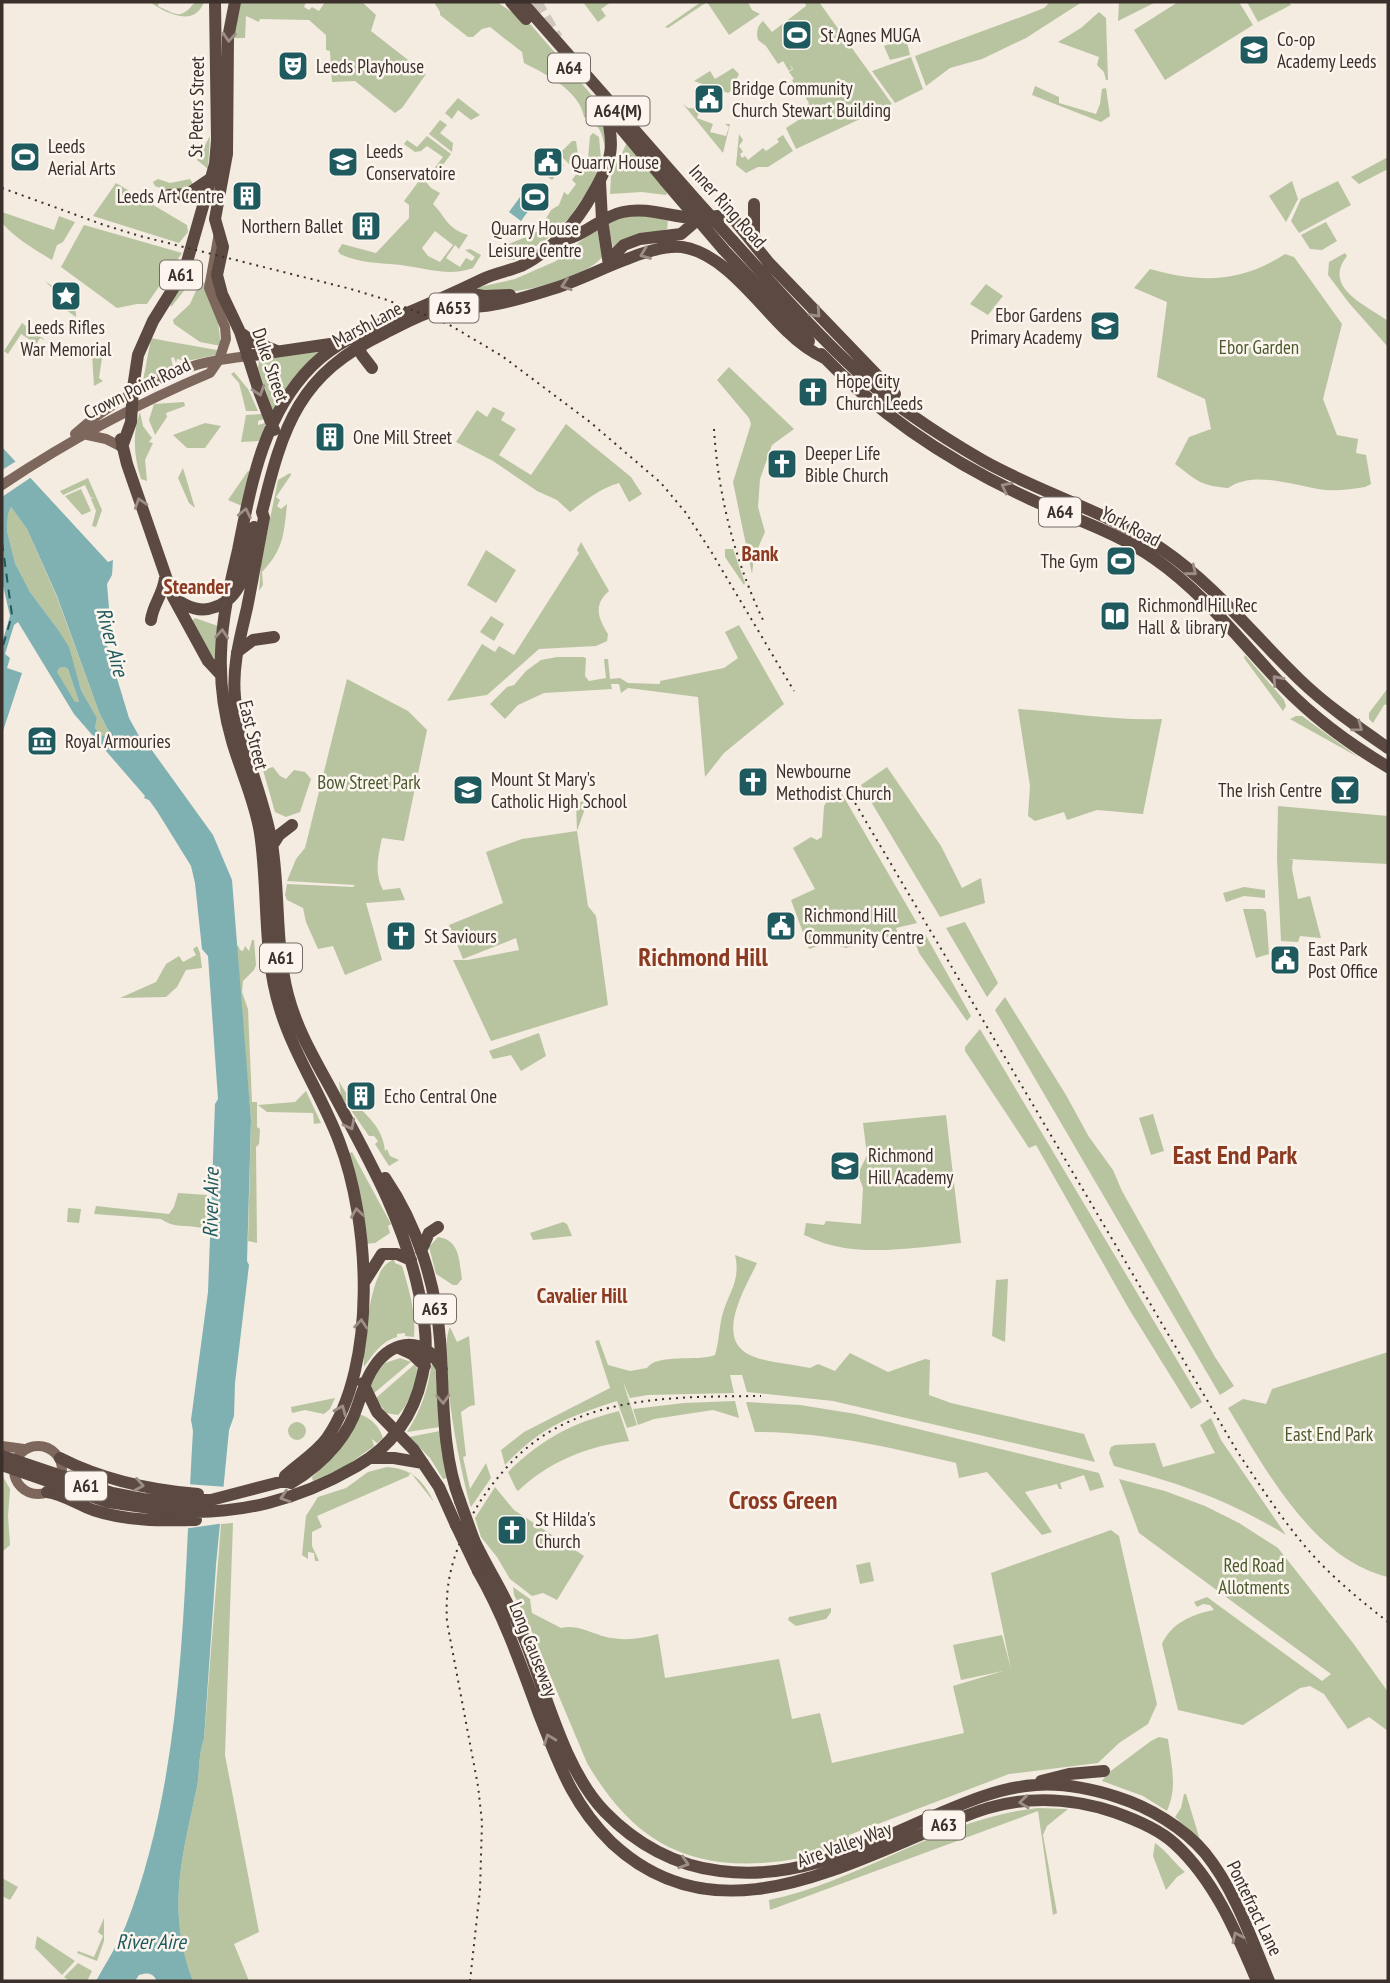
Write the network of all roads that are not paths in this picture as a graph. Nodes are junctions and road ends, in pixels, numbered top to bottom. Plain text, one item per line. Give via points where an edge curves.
1 (215, 2) edge
2 (235, 2) edge
3 (501, 2) edge
4 (511, 2) edge
5 (522, 2) edge
6 (526, 19) junction
7 (605, 109) junction
8 (227, 154) joint
9 (603, 174) junction
10 (210, 179) junction
11 (169, 195) dead end
12 (754, 204) dead end
13 (700, 210) junction
14 (660, 212) junction
15 (602, 220) junction
16 (219, 231) junction
17 (664, 235) junction
18 (559, 240) junction
19 (728, 245) junction
20 (758, 250) junction
21 (609, 265) junction
22 (217, 275) junction
23 (460, 292) junction
24 (520, 297) junction
25 (220, 312) junction
26 (240, 332) junction
27 (357, 341) junction
28 (339, 342) junction
29 (284, 352) junction
30 (247, 356) junction
31 (341, 358) junction
32 (219, 359) junction
33 (827, 359) junction
34 (131, 399) junction
35 (920, 422) junction
36 (272, 425) junction
37 (902, 425) junction
38 (83, 434) junction
39 (903, 441) dead end
40 (65, 443) junction
41 (280, 443) junction
42 (122, 447) junction
43 (2, 485) edge
44 (262, 512) junction
45 (165, 578) junction
46 (173, 597) junction
47 (226, 603) junction
48 (150, 620) dead end
49 (274, 636) dead end
50 (237, 652) junction
51 (221, 675) junction
52 (235, 698) joint
53 (1388, 748) edge
54 (1388, 767) edge
55 (266, 816) junction
56 (272, 846) junction
57 (374, 1170) junction
58 (438, 1227) dead end
59 (421, 1250) junction
60 (413, 1266) junction
61 (365, 1281) junction
62 (399, 1348) junction
63 (427, 1349) junction
64 (357, 1366) junction
65 (425, 1366) junction
66 (442, 1369) junction
67 (364, 1386) junction
68 (396, 1433) junction
69 (2, 1446) edge
70 (24, 1449) junction
71 (2, 1456) edge
72 (60, 1458) junction
73 (372, 1458) junction
74 (423, 1463) junction
75 (2, 1466) edge
76 (14, 1477) junction
77 (284, 1481) junction
78 (47, 1492) junction
79 (172, 1506) junction
80 (1104, 1771) dead end
81 (1035, 1785) junction
82 (1092, 1805) joint
83 (606, 1814) junction
84 (1156, 1824) junction
85 (630, 1833) junction
86 (614, 1844) junction
87 (1257, 1981) edge
88 (1269, 1981) edge

1 - 10 highway, St Peters Street / A61 via 217,140
2 -> 8 highway, St Peters Street / A61 via 228,38
3 - 6 highway
4 - 6 highway, Inner Ring Road
5 - 13 highway, Inner Ring Road / A64(M)
6 - 7 highway, Inner Ring Road / A64
7 - 9 highway via 612,136
7 - 19 highway, Inner Ring Road / A64, bridge via 665,181
8 - 16 highway, Duke Street / A61 via 215,219
9 - 15 highway
9 - 18 highway
10 - 11 highway via 188,194
10 - 34 highway, St Peters Street / A61 via 181,275 138,355
12 - 20 highway
13 - 14 highway, A653
13 - 17 highway, A653 via 681,234
13 - 19 highway, Inner Ring Road / A64(M), bridge
13 - 20 highway, A64 via 732,217
14 - 15 highway, A653 via 623,212
14 - 17 highway via 671,224
15 - 18 highway, A653 via 573,239
15 - 21 highway
16 - 22 highway, A61 via 223,247
16 - 25 main road, Duke Street via 209,288
17 - 21 highway, A653 via 625,245
18 - 23 highway, Marsh Lane / A653 via 525,264 488,276
19 - 33 highway, Inner Ring Road / A64
19 - 35 highway, Inner Ring Road / A64(M) via 855,369
20 -> 35 highway, A64
21 -> 24 highway, Marsh Lane / A653 via 577,282
33 -> 21 highway, Marsh Lane / A653 via 789,333 716,261 682,247 655,250
22 - 25 main road
22 - 26 highway, Duke Street / A61
23 - 24 highway
23 - 27 highway, Marsh Lane / A653
24 - 27 highway, Marsh Lane / A653 via 492,305 438,310
25 - 32 main road, Duke Street via 226,339
26 - 29 highway via 254,343
26 - 30 highway, Duke Street / A61
27 - 28 highway, Marsh Lane / A653
27 - 31 highway, Marsh Lane / A653
27 - 31 highway via 372,368
28 - 29 highway, A653
28 - 36 highway, Marsh Lane / A61 via 294,387
29 - 30 highway, A653
30 - 32 main road, Crown Point Road / A653
30 -> 36 highway, Duke Street / A61
31 - 41 highway, Marsh Lane / A653 via 303,396
32 - 34 main road, Crown Point Road via 210,373
33 - 37 highway, York Road / A64
34 - 38 main road, Crown Point Road
34 - 40 main road, Crown Point Road via 90,419
34 - 42 highway, A61 via 131,422
35 -> 53 highway, York Road / A64 via 990,464 1160,547 1201,579 1316,694
36 - 41 highway, A61
47 -> 36 highway, Marsh Lane / A61 via 251,485
37 - 39 highway
54 -> 37 highway, York Road / A64 via 1285,688 1223,619 1152,557 974,471
38 - 40 main road, Crown Point Road
38 - 42 main road
40 - 43 main road, Crown Point Road
41 - 44 highway, Marsh Lane / A61
45 -> 42 highway, East Street / A61
44 - 47 highway via 257,516 239,588
44 - 50 highway, Marsh Lane / A61
45 - 46 highway, East Street / A61
45 - 48 highway
46 - 47 highway via 198,610
46 - 51 highway, East Street / A61 via 208,661
51 -> 47 highway, Marsh Lane / A61
49 - 50 highway via 253,640
50 - 52 highway, Marsh Lane / A61
61 -> 51 highway, East Street / A61 via 341,1146 291,1040 273,984 259,829 230,735
52 - 55 highway, East Street / A61
55 - 56 highway, East Street / A61
55 - 56 highway via 292,825
56 -> 57 highway, East Street / A61 via 286,988 301,1035
57 - 59 highway, A63 via 386,1179 406,1213
57 - 60 highway, A61 via 400,1224
58 - 59 highway via 429,1233
59 - 60 highway
59 - 66 highway, A63 via 440,1337
60 - 61 highway via 397,1254 383,1254
60 - 63 highway, A61
64 -> 61 highway, A61
62 - 63 highway, A63 via 412,1343
62 - 65 highway
62 - 67 highway, A63 via 375,1365
63 - 65 highway, A61
63 - 66 highway, A63
64 - 67 highway, A63
77 -> 64 highway, A61 via 327,1438
65 - 68 highway, A61 via 418,1395
66 -> 83 highway, Long Causeway / A63, bridge via 444,1414 460,1501 523,1637 569,1757 586,1790
67 - 68 highway, A63 via 374,1408
67 - 77 highway, A63 via 337,1444 302,1477
68 - 73 highway, A61
68 - 74 highway, A63
69 - 70 main road
70 - 72 main road via 44,1446
70 - 76 main road via 14,1462
71 - 79 highway, A61, bridge via 100,1490
72 - 78 main road via 60,1480
72 -> 79 highway
73 - 74 highway
73 -> 79 highway, A61 via 332,1481 250,1507 218,1513
86 -> 74 highway, Long Causeway / A63, bridge via 572,1793 492,1594
75 - 76 main road
75 - 79 highway, A61, bridge via 108,1502
76 - 78 main road via 30,1493
77 - 79 highway, A61
78 - 79 highway via 120,1517
80 - 81 highway, A63 via 1043,1779
81 - 84 highway, Aire Valley Way / A63 via 1097,1790 1101,1798
85 -> 81 highway, Aire Valley Way / A63 via 681,1863 707,1870 748,1875 791,1870 832,1859 976,1799
82 - 84 highway, Pontefract Lane / A63
82 -> 86 highway, Aire Valley Way / A63 via 1025,1801 993,1807 835,1870 746,1892 698,1889 676,1882 646,1868
83 - 85 highway, Long Causeway / A63
83 - 86 highway via 616,1837
87 -> 84 highway, Pontefract Lane / A63 via 1215,1892 1171,1835
84 - 88 highway, Pontefract Lane / A63 via 1201,1849 1227,1886
85 - 86 highway

